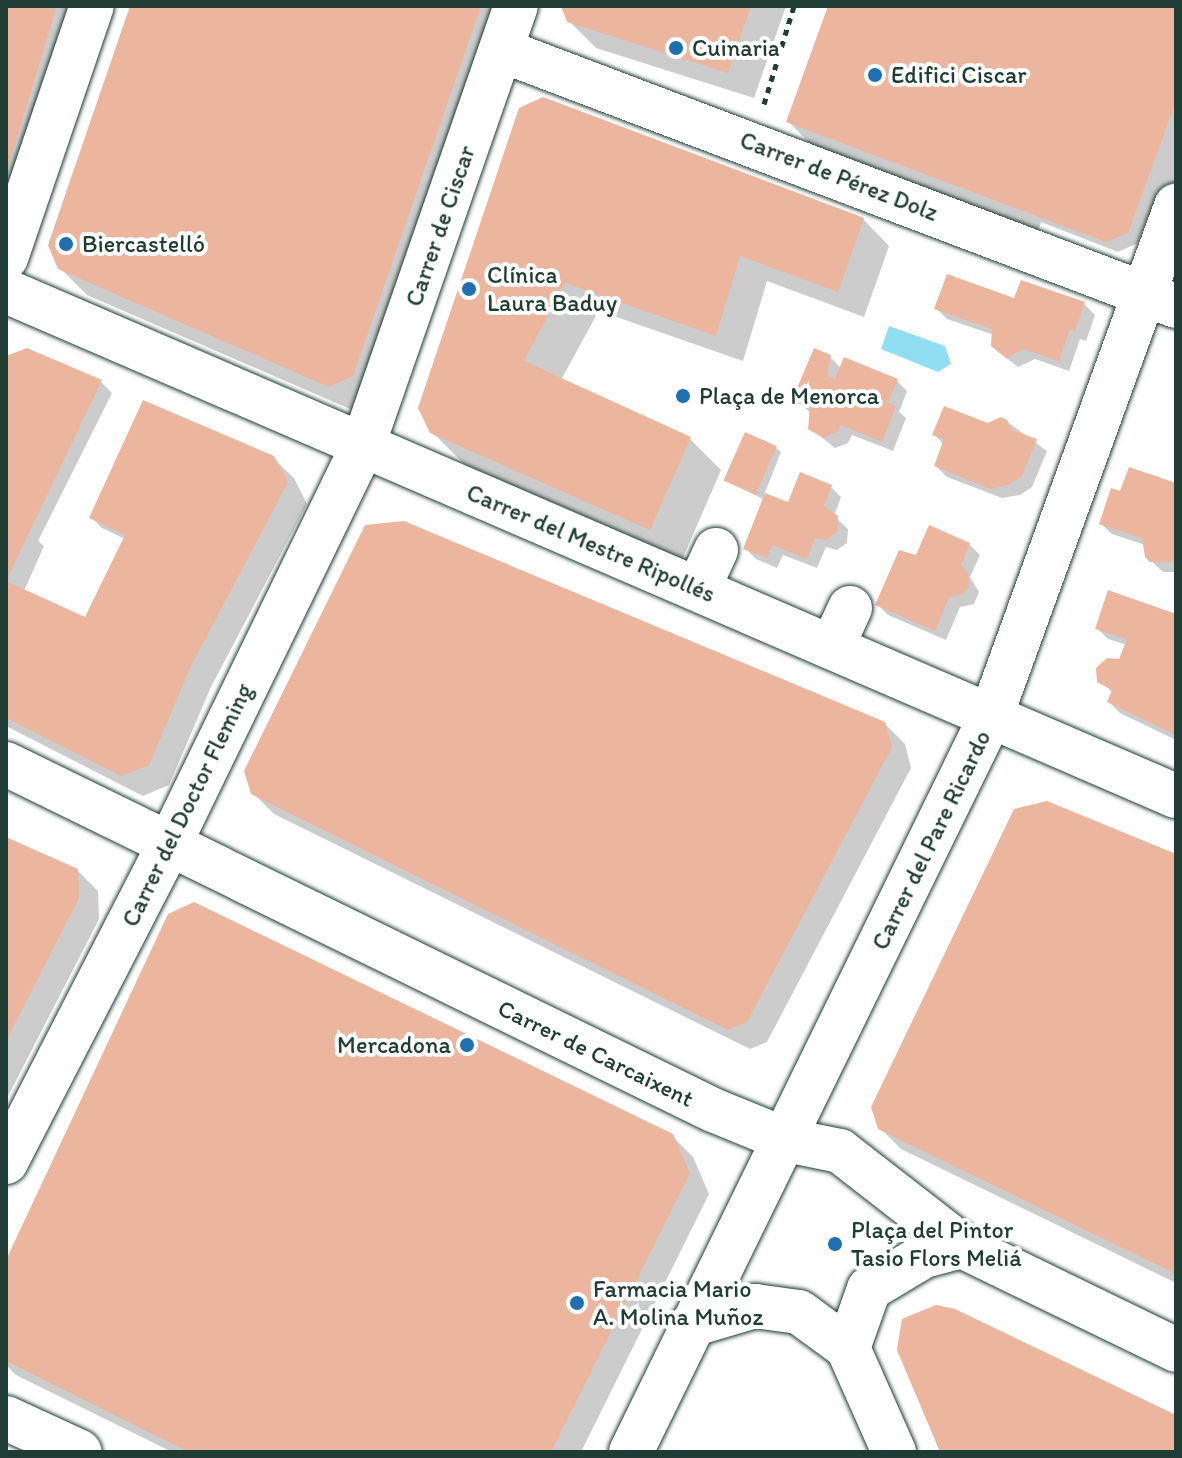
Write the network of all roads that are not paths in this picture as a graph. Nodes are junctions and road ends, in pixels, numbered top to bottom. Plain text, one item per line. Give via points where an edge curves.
1 (92, 6) edge
2 (516, 6) edge
3 (501, 50) junction
4 (1176, 206) edge
5 (6, 258) edge
6 (6, 291) edge
7 (1160, 300) edge
8 (363, 445) junction
9 (716, 550) dead end
10 (698, 589) junction
11 (850, 608) dead end
12 (832, 647) junction
13 (991, 716) junction
14 (6, 764) edge
15 (1176, 796) edge
16 (169, 845) junction
17 (786, 1140) junction
18 (6, 1162) edge
19 (962, 1246) junction
20 (691, 1325) junction
21 (848, 1348) junction
22 (1176, 1350) edge
23 (6, 1418) edge
24 (80, 1452) edge
25 (631, 1452) edge
26 (894, 1452) edge

1 - 5 street
2 - 3 street, Carrer de Ciscar
3 - 7 street, Carrer de Pérez Dolz
3 - 8 street, Carrer de Ciscar
4 - 7 street, Carrer del Pare Ricardo
6 - 8 street, Carrer del Mestre Ripollés
7 - 13 street, Carrer del Pare Ricardo
8 - 10 street, Carrer del Mestre Ripollés
8 - 16 street, Carrer del Doctor Fleming
9 - 10 street
10 - 12 street, Carrer del Mestre Ripollés
11 - 12 street
12 - 13 street, Carrer del Mestre Ripollés
13 - 15 street, Carrer del Mestre Ripollés
13 - 17 street, Carrer del Pare Ricardo
14 - 16 street, Carrer de Carcaixent
16 - 17 street, Carrer de Carcaixent via 713,1110
16 - 18 street, Carrer del Doctor Fleming
17 - 19 street, Carrer de Carcaixent via 840,1151
17 - 20 street, Carrer del Pare Ricardo
19 - 21 street via 924,1256 869,1289
19 - 22 street, Carrer de Carcaixent
20 - 21 street via 755,1306 799,1312
20 - 25 street, Carrer del Pare Ricardo
21 - 26 street
23 - 24 street

